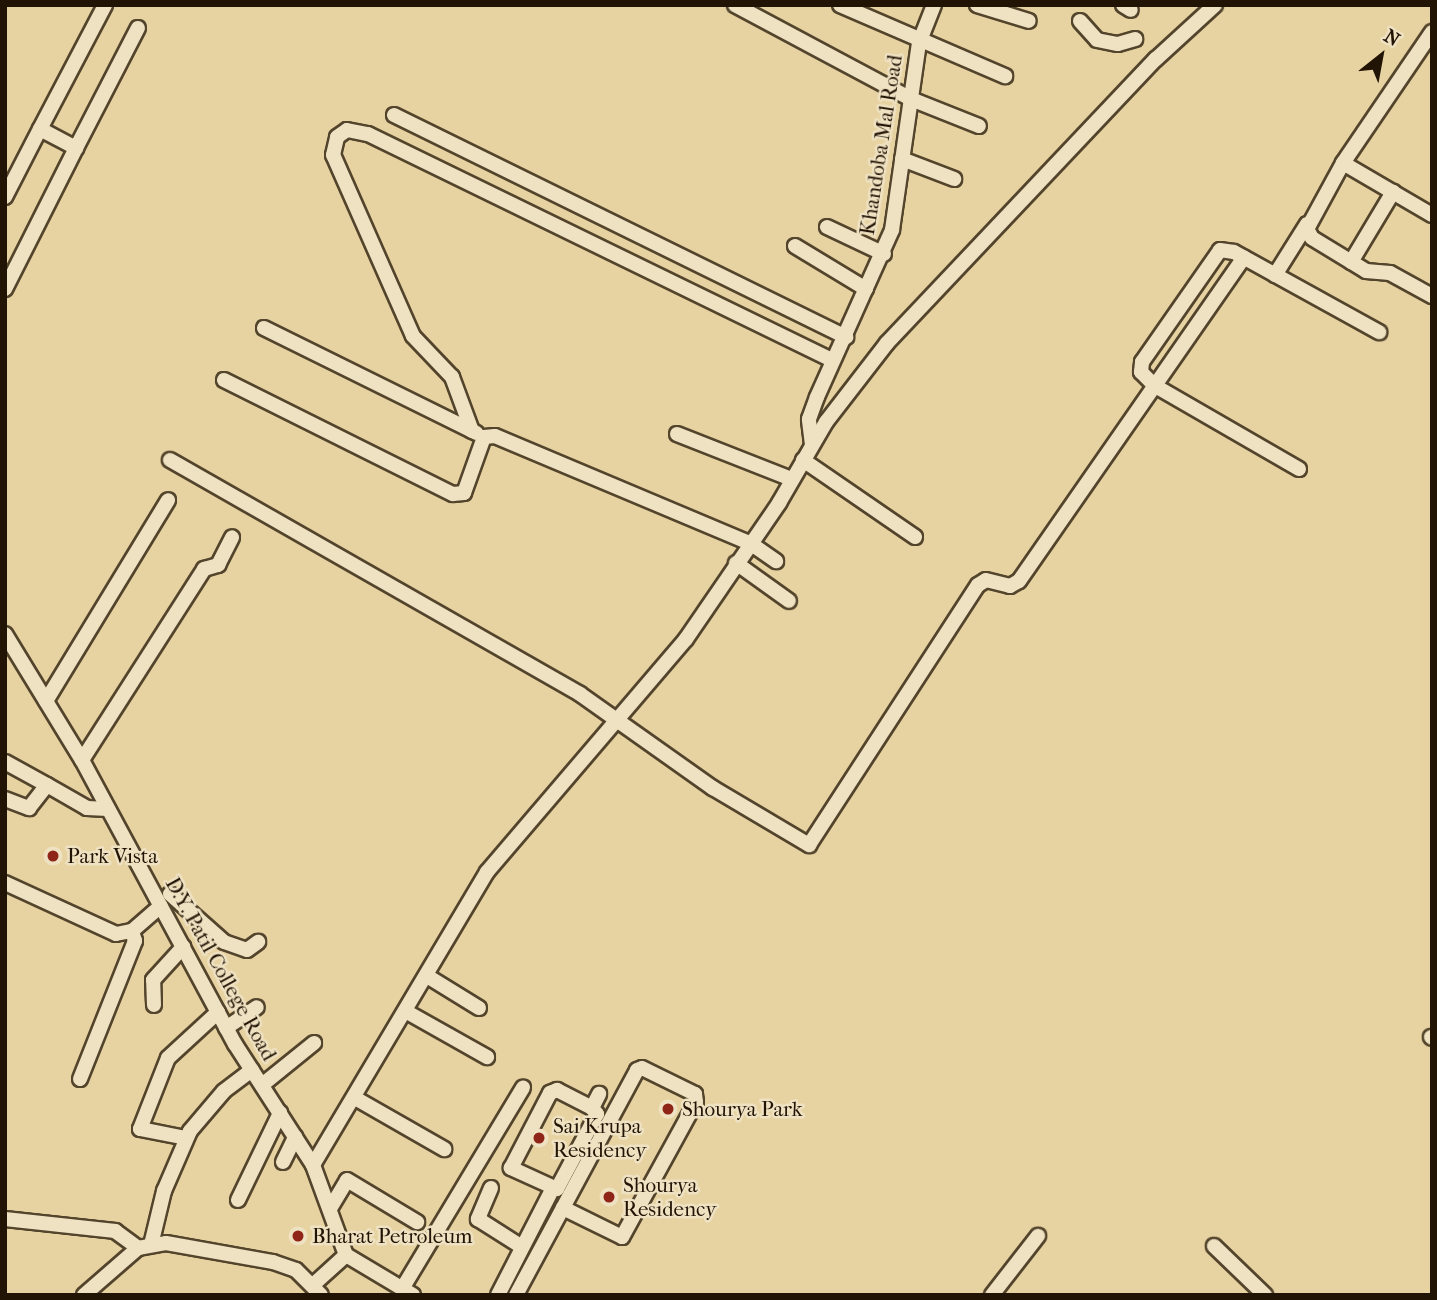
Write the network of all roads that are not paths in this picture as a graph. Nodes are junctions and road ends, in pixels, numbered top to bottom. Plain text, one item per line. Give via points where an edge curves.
1 (105, 5) edge
2 (734, 5) edge
3 (840, 5) edge
4 (934, 5) edge
5 (977, 5) edge
6 (1215, 5) edge
7 (1029, 21) dead end
8 (1080, 21) dead end
9 (138, 28) dead end
10 (1432, 32) edge
11 (1135, 39) dead end
12 (919, 43) junction
13 (1005, 76) dead end
14 (911, 99) junction
15 (394, 114) dead end
16 (979, 126) dead end
17 (40, 129) junction
18 (75, 148) junction
19 (902, 159) junction
20 (1343, 163) junction
21 (954, 179) dead end
22 (1393, 192) junction
23 (5, 197) edge
24 (1432, 215) edge
25 (1307, 224) junction
26 (827, 227) dead end
27 (795, 246) dead end
28 (884, 254) junction
29 (1244, 257) junction
30 (1351, 262) junction
31 (1275, 275) junction
32 (5, 289) edge
33 (866, 289) junction
34 (1432, 296) edge
35 (264, 328) dead end
36 (1379, 332) dead end
37 (846, 337) junction
38 (832, 360) junction
39 (223, 380) dead end
40 (1156, 386) junction
41 (478, 434) junction
42 (677, 434) dead end
43 (812, 446) junction
44 (170, 460) dead end
45 (803, 460) junction
46 (1299, 469) dead end
47 (791, 479) junction
48 (168, 500) dead end
49 (232, 537) dead end
50 (915, 537) dead end
51 (750, 543) junction
52 (776, 561) dead end
53 (736, 563) junction
54 (789, 601) dead end
55 (5, 634) edge
56 (46, 701) junction
57 (618, 720) junction
58 (82, 760) junction
59 (5, 762) edge
60 (47, 785) junction
61 (5, 799) edge
62 (108, 809) junction
63 (5, 883) edge
64 (165, 900) junction
65 (132, 931) junction
66 (258, 942) dead end
67 (183, 947) junction
68 (427, 976) junction
69 (154, 1005) dead end
70 (257, 1007) dead end
71 (479, 1008) dead end
72 (218, 1012) junction
73 (407, 1012) junction
74 (226, 1028) junction
75 (314, 1043) dead end
76 (487, 1057) dead end
77 (252, 1070) junction
78 (80, 1079) dead end
79 (261, 1085) junction
80 (523, 1088) dead end
81 (599, 1094) dead end
82 (355, 1098) junction
83 (592, 1108) junction
84 (280, 1114) junction
85 (295, 1137) junction
86 (186, 1138) junction
87 (444, 1149) dead end
88 (284, 1162) dead end
89 (313, 1165) junction
90 (491, 1188) dead end
91 (552, 1190) junction
92 (238, 1200) dead end
93 (331, 1208) junction
94 (563, 1208) junction
95 (5, 1219) edge
96 (416, 1223) dead end
97 (1038, 1236) dead end
98 (144, 1246) junction
99 (1214, 1246) dead end
100 (522, 1247) junction
101 (346, 1255) junction
102 (317, 1289) edge
103 (408, 1292) edge
104 (84, 1295) edge
105 (498, 1295) edge
106 (516, 1295) edge
107 (992, 1295) edge
108 (1265, 1295) edge

1 - 17 street
2 - 14 street
3 - 12 street
4 - 12 street, Khandoba Mal Road
5 - 7 street
6 - 43 street via 1156,59 887,343
8 - 11 street via 1097,40 1118,44
9 - 18 street
10 - 20 street
12 - 13 street
12 - 14 street, Khandoba Mal Road
14 - 16 street
14 - 19 street, Khandoba Mal Road
15 - 37 street
17 - 18 street
17 - 23 street
18 - 32 street
19 - 21 street
19 - 28 street, Khandoba Mal Road via 896,214
20 - 22 street
20 - 25 street
22 - 24 street
22 - 30 street
25 - 30 street via 1312,238
25 - 31 street
26 - 28 street
27 - 33 street
28 - 33 street, Khandoba Mal Road
29 - 31 street
29 - 40 street
29 - 40 street via 1227,249 1215,254 1142,362 1141,372
30 - 34 street via 1366,271 1390,273
31 - 36 street
33 - 37 street, Khandoba Mal Road
35 - 41 street
37 - 38 street, Khandoba Mal Road
38 - 41 street via 368,134 346,130 337,137 333,155 413,336 452,377
38 - 43 street, Khandoba Mal Road via 809,419
39 - 41 street via 459,496
40 - 46 street
40 - 57 street via 1015,586 986,580 978,586 815,842 803,844 713,788
41 - 51 street via 495,436
42 - 47 street
43 - 45 street
44 - 57 street
45 - 47 street
45 - 50 street
47 - 51 street
48 - 56 street
49 - 58 street via 218,565 204,569
51 - 52 street
51 - 53 street
53 - 54 street
53 - 57 street via 686,639
55 - 56 street, D.Y. Patil College Road
56 - 58 street, D.Y. Patil College Road
57 - 68 street via 500,854
58 - 62 street, D.Y. Patil College Road
59 - 60 street
60 - 61 street via 29,808
60 - 62 street via 87,808
62 - 64 street, D.Y. Patil College Road
63 - 65 street via 116,934
64 - 65 street
64 - 66 street via 224,942 247,950
64 - 67 street, D.Y. Patil College Road
65 - 78 street via 135,941
67 - 69 street via 153,980
67 - 72 street, D.Y. Patil College Road
68 - 71 street
68 - 73 street
70 - 74 street
72 - 74 street, D.Y. Patil College Road
72 - 86 street via 168,1059 140,1129
73 - 76 street
73 - 82 street
74 - 77 street, D.Y. Patil College Road
75 - 79 street
77 - 79 street, D.Y. Patil College Road
77 - 86 street via 210,1105
79 - 84 street, D.Y. Patil College Road
80 - 103 street
81 - 83 street
82 - 87 street
82 - 89 street
83 - 91 street via 597,1114 561,1184
83 - 91 street via 553,1091 512,1158 511,1168
84 - 85 street, D.Y. Patil College Road
84 - 92 street
85 - 88 street
85 - 89 street, D.Y. Patil College Road
86 - 98 street
89 - 93 street, D.Y. Patil College Road
90 - 100 street via 478,1219
91 - 100 street
93 - 96 street via 347,1180
93 - 101 street, D.Y. Patil College Road
94 - 94 street via 622,1237 696,1102 695,1094 646,1069 637,1070
94 - 106 street
95 - 98 street via 115,1231
97 - 107 street
98 - 102 street via 166,1242 273,1262 296,1270
98 - 104 street
99 - 108 street
100 - 105 street
101 - 102 street
101 - 103 street

